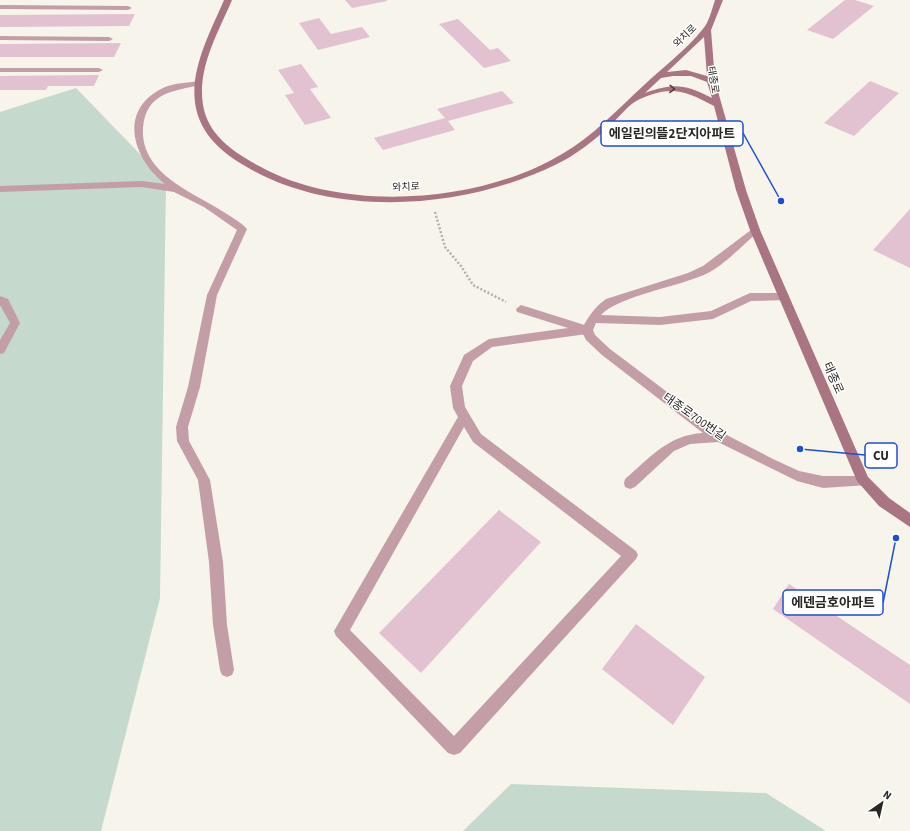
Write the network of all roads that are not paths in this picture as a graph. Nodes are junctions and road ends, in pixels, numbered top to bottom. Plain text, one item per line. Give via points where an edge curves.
1 (228, 0) edge
2 (719, 0) edge
3 (0, 7) edge
4 (128, 8) dead end
5 (707, 30) junction
6 (0, 38) edge
7 (109, 39) dead end
8 (0, 70) edge
9 (99, 70) dead end
10 (658, 76) junction
11 (711, 81) junction
12 (198, 83) junction
13 (634, 99) junction
14 (718, 105) junction
15 (0, 188) edge
16 (176, 190) junction
17 (755, 230) junction
18 (784, 296) junction
19 (0, 300) edge
20 (521, 309) road end
21 (592, 319) junction
22 (588, 330) junction
23 (0, 350) edge
24 (464, 417) junction
25 (720, 437) junction
26 (863, 481) junction
27 (630, 483) dead end
28 (910, 521) edge
29 (227, 670) dead end

1 - 12 main road, 와치로 via 199,72
2 - 5 main road, 태종로
3 - 4 street
5 - 10 main road, 와치로
5 - 11 main road, 태종로
6 - 7 street
8 - 9 street
10 - 11 main road via 678,72 698,74
10 - 13 main road, 와치로
11 - 14 main road, 태종로
12 - 13 main road, 와치로 via 199,106 205,124 215,140 250,167 276,179 341,196 368,199 431,197 490,187 521,178 553,164 585,143
12 - 16 street via 168,89 150,102 138,120 138,138 150,165
13 -> 14 main road via 668,88 691,91
14 - 17 main road, 태종로 via 741,190
15 - 16 street via 142,184
16 - 29 street via 207,205 242,229 212,295 194,387 182,427 183,441 204,480 216,562 220,625
17 - 18 main road, 태종로
17 - 21 street via 707,269 610,302 600,308
18 - 21 street via 750,297 713,315 705,316 660,321
18 - 26 main road, 태종로
19 - 23 street via 4,302 15,323
20 - 22 street
21 - 22 street
22 - 24 street via 490,343 468,358 456,386 459,408
22 - 25 street, 태종로700번길 via 590,337 606,352
24 - 24 street via 477,438 631,555 454,747 341,631
25 - 26 street, 태종로700번길 via 797,476 823,482
25 - 27 street via 689,439 670,447
26 - 28 main road, 태종로 via 884,502

